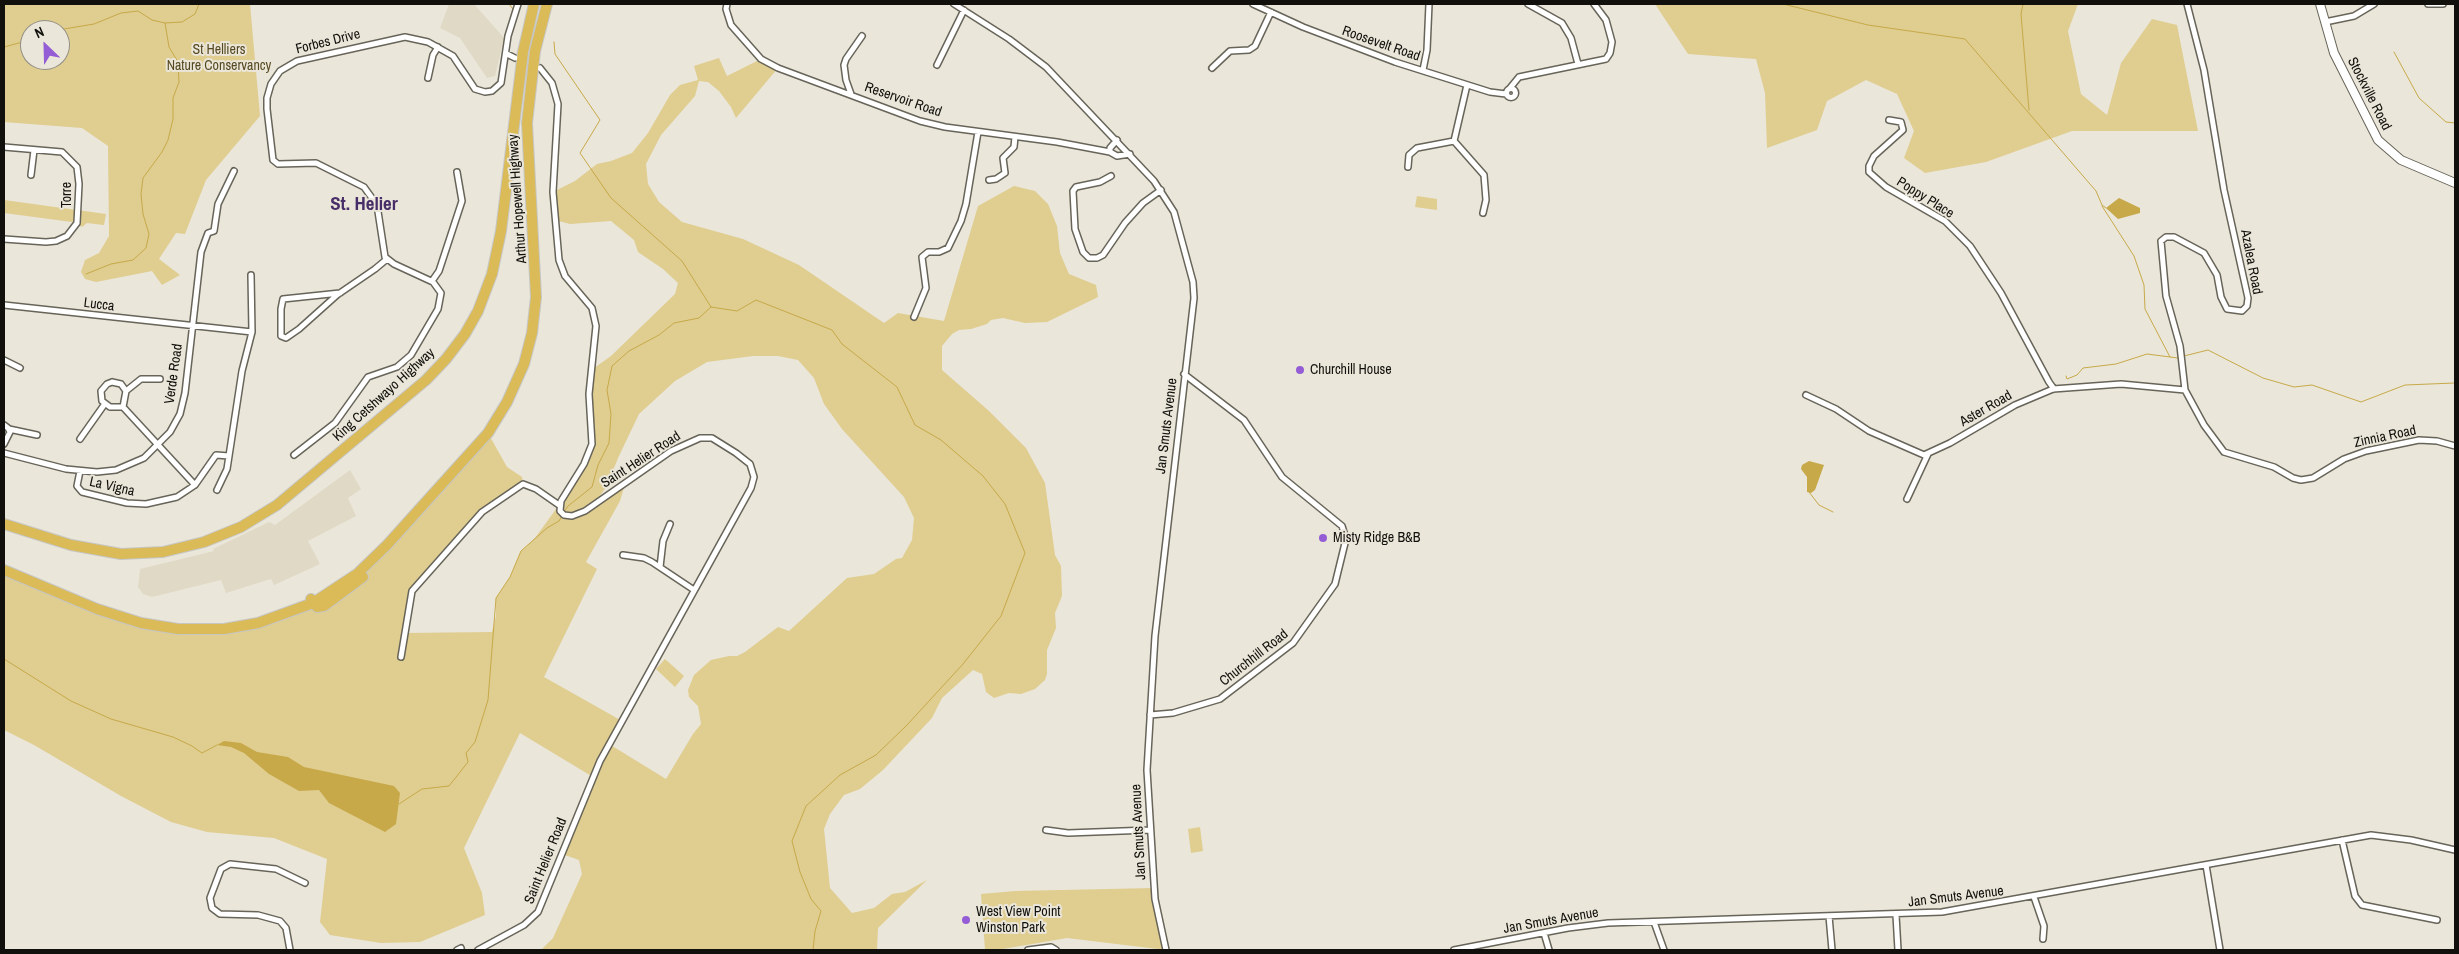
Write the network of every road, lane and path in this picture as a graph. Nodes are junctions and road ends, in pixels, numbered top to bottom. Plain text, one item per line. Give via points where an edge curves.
1 (518, 4) edge
2 (534, 4) edge
3 (546, 4) edge
4 (727, 4) edge
5 (954, 4) edge
6 (1253, 4) edge
7 (1429, 4) edge
8 (1528, 4) edge
9 (1594, 4) edge
10 (2187, 4) edge
11 (2320, 4) edge
12 (2374, 4) edge
13 (2428, 4) edge
14 (2443, 4) edge
15 (964, 10) junction
16 (1271, 12) junction
17 (2325, 22) junction
18 (862, 36) dead end
19 (438, 47) junction
20 (507, 54) junction
21 (516, 58) dead end
22 (1578, 64) junction
23 (937, 65) dead end
24 (540, 68) dead end
25 (1212, 68) dead end
26 (1424, 70) junction
27 (428, 78) dead end
28 (1468, 85) junction
29 (1510, 88) junction
30 (851, 94) junction
31 (1506, 94) junction
32 (1889, 120) dead end
33 (978, 132) junction
34 (1015, 137) junction
35 (1117, 140) junction
36 (1454, 141) junction
37 (4, 147) edge
38 (34, 150) junction
39 (1110, 152) junction
40 (1130, 154) junction
41 (1408, 167) dead end
42 (234, 170) dead end
43 (457, 172) dead end
44 (31, 175) dead end
45 (1111, 176) dead end
46 (989, 180) dead end
47 (2455, 183) edge
48 (1161, 190) junction
49 (1483, 213) dead end
50 (4, 238) edge
51 (387, 259) junction
52 (251, 275) dead end
53 (432, 281) junction
54 (340, 293) junction
55 (4, 305) edge
56 (914, 317) dead end
57 (191, 326) junction
58 (252, 332) junction
59 (4, 360) edge
60 (20, 368) dead end
61 (1184, 374) junction
62 (160, 380) dead end
63 (2054, 389) junction
64 (2185, 390) junction
65 (126, 391) junction
66 (1806, 395) dead end
67 (104, 405) junction
68 (123, 408) junction
69 (4, 424) edge
70 (9, 429) junction
71 (37, 435) dead end
72 (80, 439) dead end
73 (4, 444) edge
74 (158, 446) junction
75 (2455, 446) edge
76 (4, 453) edge
77 (1928, 454) junction
78 (294, 455) dead end
79 (229, 456) junction
80 (80, 471) junction
81 (195, 485) junction
82 (217, 490) dead end
83 (1907, 499) dead end
84 (559, 505) junction
85 (4, 524) edge
86 (670, 524) dead end
87 (622, 555) dead end
88 (660, 567) junction
89 (4, 570) edge
90 (694, 590) junction
91 (401, 657) dead end
92 (1150, 715) junction
93 (1046, 830) dead end
94 (1150, 830) junction
95 (2342, 840) junction
96 (2455, 850) edge
97 (2206, 865) junction
98 (305, 883) dead end
99 (2034, 897) junction
100 (1896, 915) junction
101 (1828, 916) junction
102 (2437, 920) dead end
103 (1654, 922) junction
104 (1544, 933) junction
105 (2043, 939) dead end
106 (290, 950) edge
107 (478, 950) edge
108 (1028, 950) edge
109 (1056, 950) edge
110 (1166, 950) edge
111 (1454, 950) edge
112 (1549, 950) edge
113 (1664, 950) edge
114 (1832, 950) edge
115 (1898, 950) edge
116 (2220, 950) edge

1 - 20 street via 508,36
2 - 85 highway, King Cetshwayo Highway via 523,52 492,274 465,334 426,382 277,505 241,527 204,542 163,552 121,554 71,545
3 - 89 highway, Arthur Hopewell Highway via 535,51 527,123 536,274 531,340 507,402 481,442 405,526 357,574 280,616 242,626 199,630 168,628 120,618
4 - 30 street, Reservoir Road via 731,24 761,58 778,68
5 - 15 street, Jan Smuts Avenue
6 - 16 street, Roosevelt Road
7 - 26 street
8 - 22 street via 1562,23 1571,38
9 - 22 street via 1606,20 1611,50 1606,59
10 - 64 street, Azalea Road via 2204,70 2224,190 2248,301 2242,311 2227,308 2221,297 2217,275 2204,253 2174,237 2161,241 2166,296 2180,346
11 - 17 street, Stockville Road
12 - 17 street via 2354,16
13 - 14 street
15 - 23 street
15 - 35 street, Jan Smuts Avenue via 1046,67
16 - 25 street via 1254,46 1249,50 1230,51
16 - 26 street, Roosevelt Road via 1323,35
17 - 47 street, Stockville Road via 2334,53 2378,140 2401,160
18 - 30 street via 844,65
19 - 20 street, Forbes Drive via 457,60 470,85 485,92 502,83
19 - 27 street
19 - 51 street, Forbes Drive via 416,39 395,38 302,60 280,71 268,92 273,160 278,164 316,163 364,187 376,202 382,248
20 - 21 street
22 - 29 street via 1519,77
24 - 84 street, Saint Helier Road via 552,83 558,104 553,192 559,260 565,276 590,305 596,326 589,389 592,444
26 - 28 street, Roosevelt Road
28 - 31 street, Roosevelt Road
28 - 36 street
29 - 31 street
29 - 31 street via 1515,95 1510,97
30 - 33 street, Reservoir Road via 920,121
32 - 63 street, Poppy Place via 1901,122 1903,130 1874,156 1869,172 1899,195 1945,222 1970,246
33 - 34 street, Reservoir Road
33 - 56 street via 963,215 948,248 928,252 922,257 926,288
34 - 39 street, Reservoir Road
34 - 46 street via 1014,147 1003,158 1005,173
35 - 39 street
35 - 40 street, Jan Smuts Avenue
36 - 41 street via 1417,148 1409,155
36 - 49 street via 1484,175 1486,200
37 - 38 street, Torre
38 - 44 street
38 - 50 street, Torre via 62,152 75,164 79,184 77,222 71,232 56,241
39 - 40 street, Reservoir Road via 1117,156
40 - 48 street, Jan Smuts Avenue
42 - 57 street, Verde Road via 218,204 214,231 207,236 201,252
43 - 53 street via 462,202 439,271
45 - 48 street via 1073,190 1075,229 1087,257 1096,259 1103,255 1142,203
48 - 61 street, Jan Smuts Avenue via 1177,220 1194,290
51 - 53 street
51 - 54 street
52 - 58 street
53 - 78 street via 439,289 441,300 415,351 397,366 368,378 335,424
54 - 54 street via 299,329 285,338 281,336 282,300
55 - 57 street, Lucca
57 - 58 street
57 - 74 street, Verde Road via 180,414
58 - 79 street via 242,371
59 - 60 street
61 - 92 street, Jan Smuts Avenue via 1158,605
61 - 92 street, Churchhill Road via 1244,420 1282,477 1343,527 1345,542 1336,584 1288,648 1220,699 1173,713
62 - 65 street via 141,379
63 - 64 street, Aster Road via 2127,384
63 - 77 street, Aster Road via 2015,404
64 - 75 street, Zinnia Road via 2204,425 2224,452 2274,467 2297,479 2313,478 2355,454 2402,443 2426,440
65 - 67 street via 119,383 107,384 101,393
65 - 68 street
66 - 77 street via 1836,409 1869,431
67 - 68 street
67 - 72 street
68 - 74 street
69 - 70 street
70 - 71 street
70 - 73 street
74 - 80 street, Verde Road via 144,458 123,468
74 - 81 street
76 - 80 street, Verde Road
77 - 83 street
79 - 81 street, La Vigna via 221,454 214,457
79 - 82 street
80 - 81 street, La Vigna via 77,486 82,492 133,504 171,500
84 - 90 street, Saint Helier Road via 562,514 577,514 678,447 705,438 724,444 750,464 753,479
84 - 91 street via 523,484 484,510 412,591
86 - 88 street via 663,541
87 - 88 street via 644,558
88 - 90 street
90 - 107 street, Saint Helier Road via 600,762 538,912 524,925
92 - 94 street, Jan Smuts Avenue via 1147,770
93 - 94 street via 1068,833
94 - 110 street, Jan Smuts Avenue via 1155,899
95 - 96 street, Jan Smuts Avenue via 2382,835
95 - 97 street, Jan Smuts Avenue
95 - 102 street via 2357,901 2362,905
97 - 99 street, Jan Smuts Avenue
97 - 116 street
98 - 106 street via 276,869 230,864 220,869 210,898 212,908 220,914 258,915 284,924
99 - 100 street, Jan Smuts Avenue via 1942,912
99 - 105 street via 2044,926
100 - 101 street, Jan Smuts Avenue
100 - 115 street
101 - 103 street, Jan Smuts Avenue
101 - 114 street
103 - 104 street, Jan Smuts Avenue via 1597,924
103 - 113 street
104 - 111 street, Jan Smuts Avenue
104 - 112 street
108 - 109 street via 1051,946

